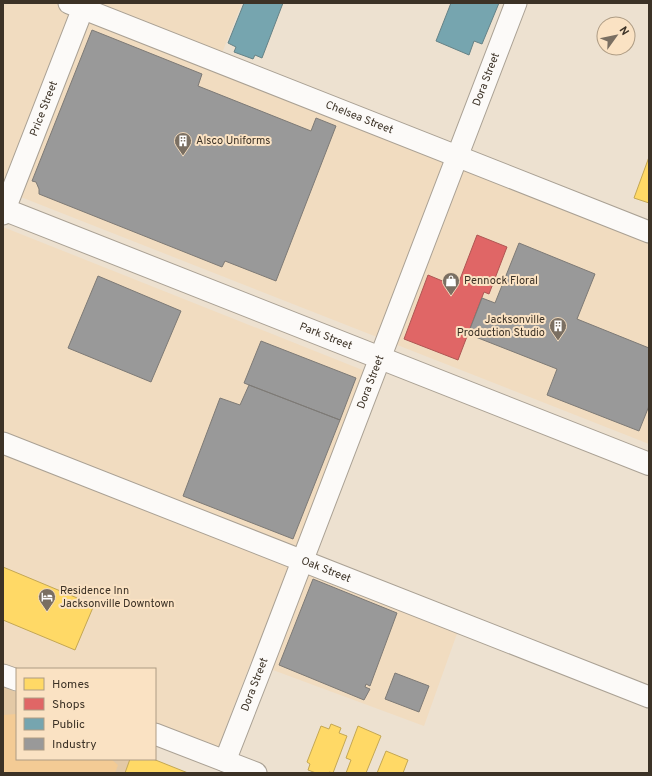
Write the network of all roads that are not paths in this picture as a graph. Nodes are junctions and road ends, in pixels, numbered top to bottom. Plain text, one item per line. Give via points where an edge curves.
1 (516, 3) edge
2 (79, 5) edge
3 (456, 156) junction
4 (4, 211) edge
5 (649, 232) edge
6 (380, 358) junction
7 (3, 443) edge
8 (649, 464) edge
9 (304, 560) junction
10 (3, 675) edge
11 (16, 680) edge
12 (649, 697) edge
13 (156, 734) edge
14 (225, 761) junction
15 (256, 773) edge

1 - 3 street, Dora Street
2 - 3 street, Chelsea Street
2 - 4 street, Price Street
3 - 5 street, Chelsea Street
3 - 6 street, Dora Street
4 - 6 street, Park Street
6 - 8 street, Park Street
6 - 9 street, Dora Street
7 - 9 street, Oak Street
9 - 12 street, Oak Street
9 - 14 street, Dora Street
10 - 11 street
13 - 14 street
14 - 15 street

